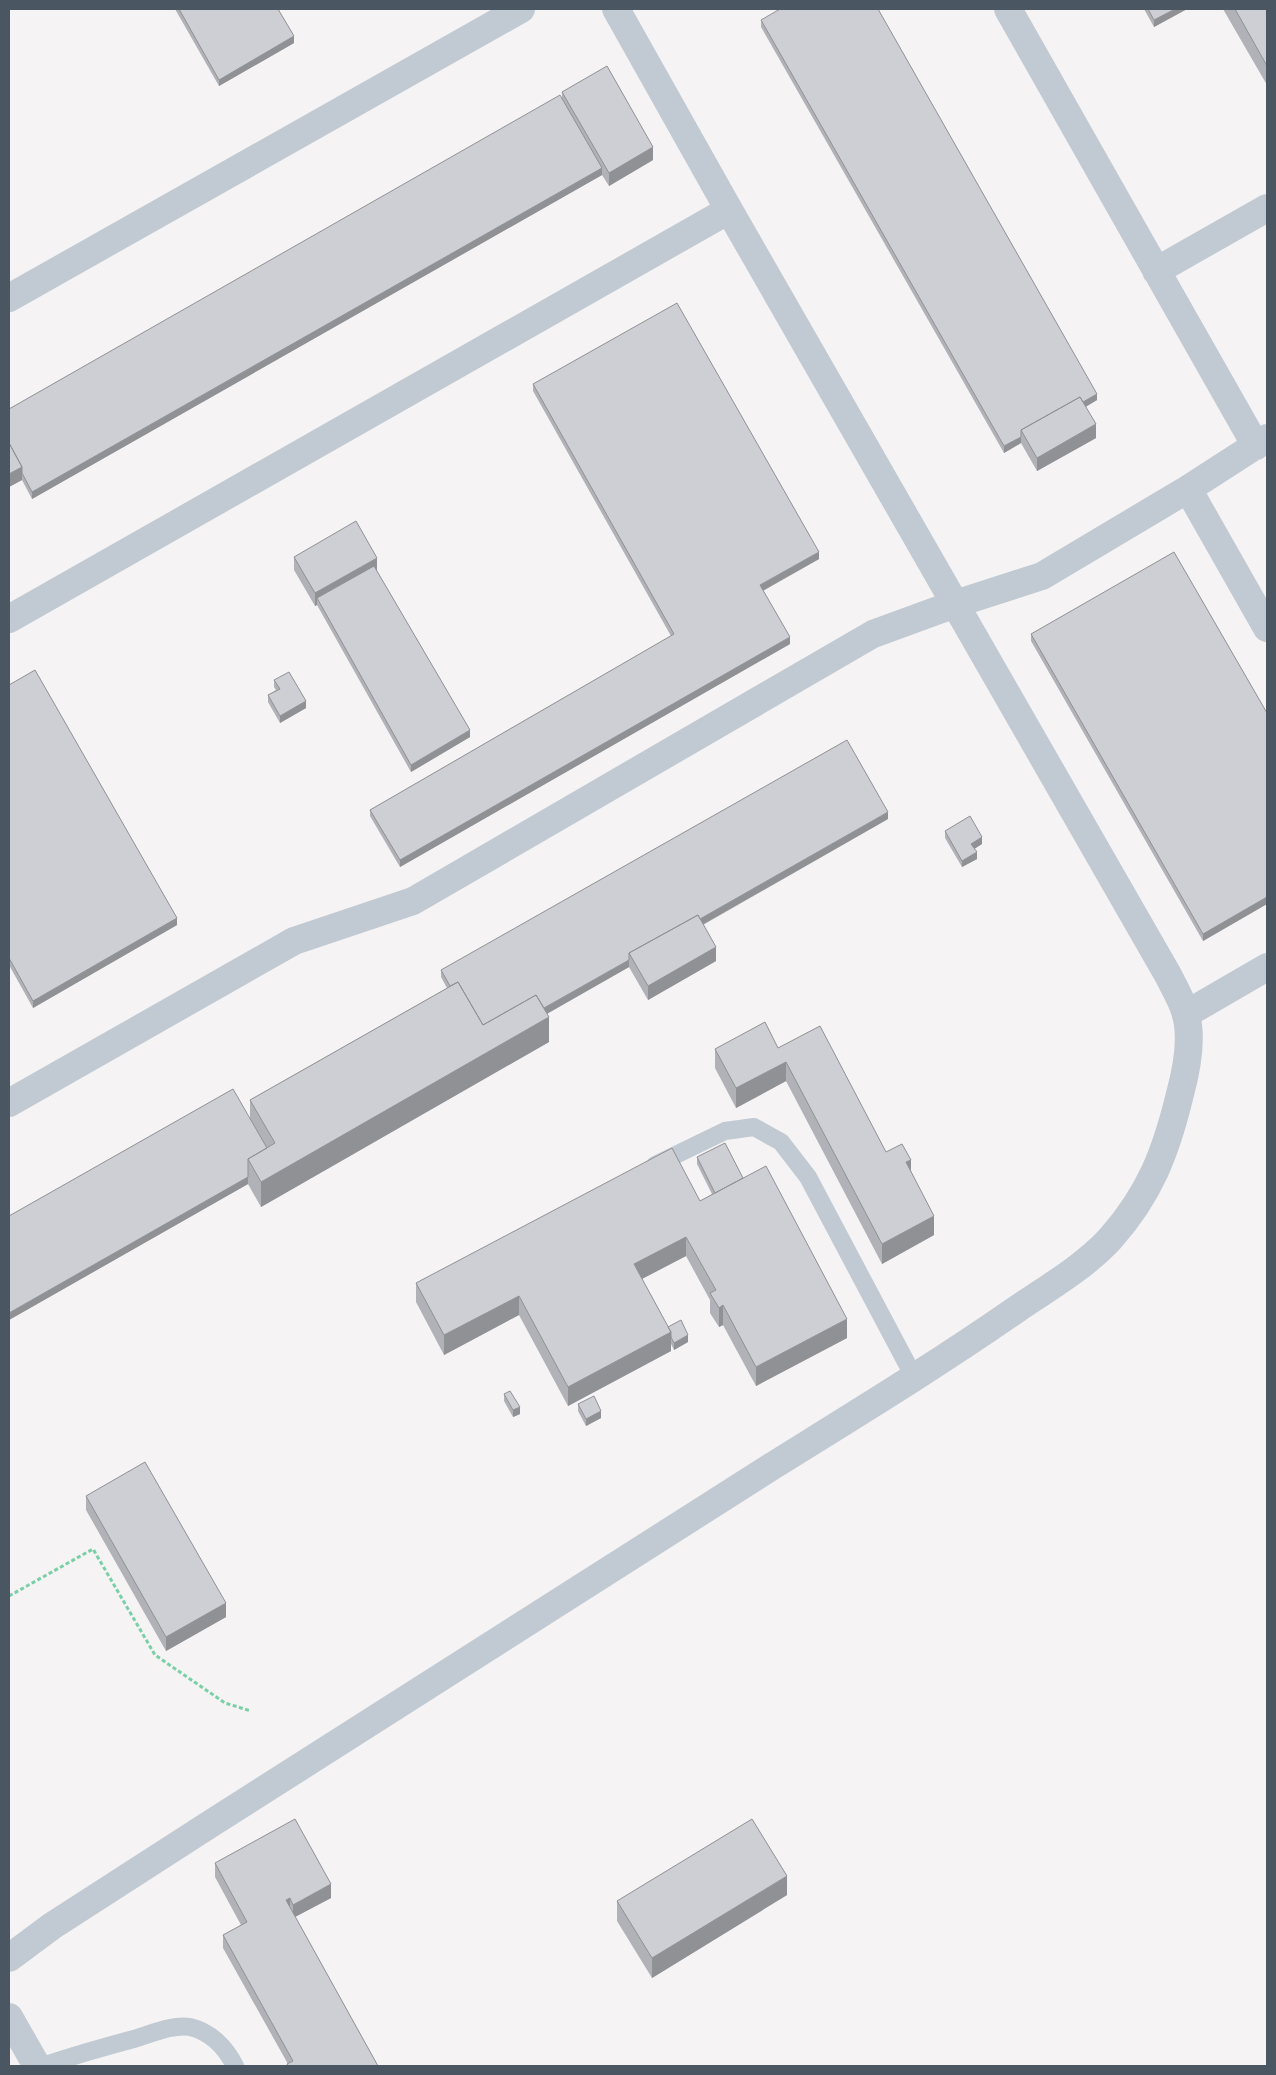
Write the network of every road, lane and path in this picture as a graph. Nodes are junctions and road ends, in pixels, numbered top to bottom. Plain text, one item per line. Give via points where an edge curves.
1 (521, 9) edge
2 (616, 9) edge
3 (1008, 9) edge
4 (1267, 208) edge
5 (729, 210) junction
6 (1156, 271) junction
7 (9, 298) edge
8 (1262, 442) edge
9 (1188, 489) junction
10 (955, 604) junction
11 (9, 619) edge
12 (1267, 628) edge
13 (1267, 967) edge
14 (1186, 1014) junction
15 (9, 1103) edge
16 (636, 1174) edge
17 (914, 1377) junction
18 (9, 1596) edge
19 (251, 1711) dead end
20 (9, 1958) edge
21 (9, 2017) edge
22 (37, 2066) edge
23 (42, 2066) edge
24 (235, 2066) edge

1 - 7 street
2 - 5 street
3 - 6 street
4 - 6 street
5 - 10 street
5 - 11 street
6 - 8 street
8 - 9 street
9 - 10 street via 1042,576
9 - 12 street
10 - 14 street via 1168,975
10 - 15 street via 873,634 413,901 294,940
13 - 14 street
14 - 17 street via 1189,1048 1171,1133 1157,1169 1135,1209 1107,1243 1074,1270
16 - 17 lane via 725,1131 754,1127 781,1142 808,1177
17 - 20 street via 380,1714 52,1926
18 - 19 path via 93,1549 155,1655 225,1703
21 - 22 street
23 - 24 lane via 83,2052 173,2028 188,2027 212,2037

